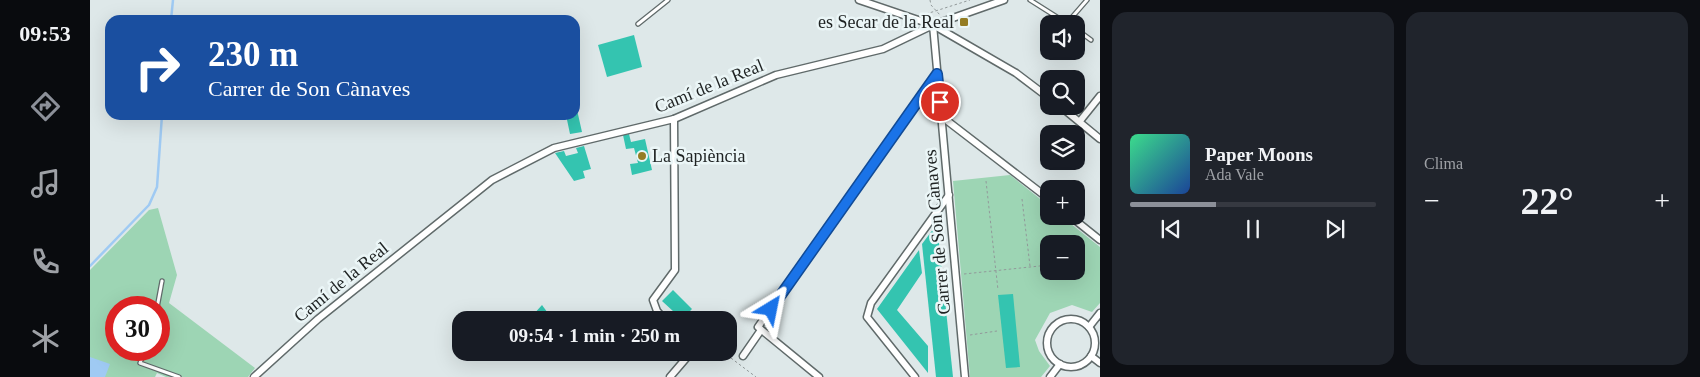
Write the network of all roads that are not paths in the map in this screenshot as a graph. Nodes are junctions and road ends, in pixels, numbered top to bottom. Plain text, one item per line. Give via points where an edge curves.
1 (668, 0) edge
2 (859, 0) edge
3 (1004, 0) edge
4 (1030, 0) edge
5 (1087, 0) edge
6 (1055, 15) edge
7 (1075, 15) edge
8 (638, 24) dead end
9 (933, 25) junction
10 (1085, 36) edge
11 (1091, 40) dead end
12 (937, 74) junction
13 (1040, 91) edge
14 (1100, 96) edge
15 (1072, 115) edge
16 (941, 116) junction
17 (674, 119) junction
18 (1080, 121) junction
19 (1100, 139) edge
20 (1040, 192) edge
21 (948, 195) junction
22 (1081, 225) edge
23 (1100, 240) edge
24 (162, 281) dead end
25 (159, 296) edge
26 (657, 311) edge
27 (1100, 313) edge
28 (1089, 327) junction
29 (759, 329) junction
30 (743, 356) dead end
31 (1092, 356) junction
32 (141, 361) edge
33 (684, 361) edge
34 (1100, 363) edge
35 (1060, 364) junction
36 (179, 377) edge
37 (254, 377) edge
38 (670, 377) edge
39 (819, 377) edge
40 (915, 377) edge
41 (966, 377) edge
42 (1050, 377) edge

1 - 8 lane
2 - 9 street
3 - 9 street, Camí de la Real
4 - 6 lane
5 - 7 lane
9 - 12 street, Carrer de Son Cànaves
9 - 13 street via 1016,73
9 - 17 street, Camí de la Real via 883,49 776,75
10 - 11 lane
12 - 16 street, Carrer de Son Cànaves
12 - 29 street
14 - 18 street
15 - 18 street
16 - 20 street
16 - 21 street, Carrer de Son Cànaves
17 - 26 street via 675,270 653,300
17 - 37 street, Camí de la Real via 554,148 492,180 318,319
18 - 19 street
21 - 40 street via 871,303 867,318
21 - 41 street, Carrer de Son Cànaves
22 - 23 street
24 - 25 lane
27 - 28 street
28 - 31 street via 1095,341
28 - 35 street via 1074,320 1059,323 1053,328 1048,344 1054,359
29 - 30 street
29 - 39 street
31 - 34 street
31 - 35 street via 1074,367
32 - 36 lane
33 - 38 street
35 - 42 street

